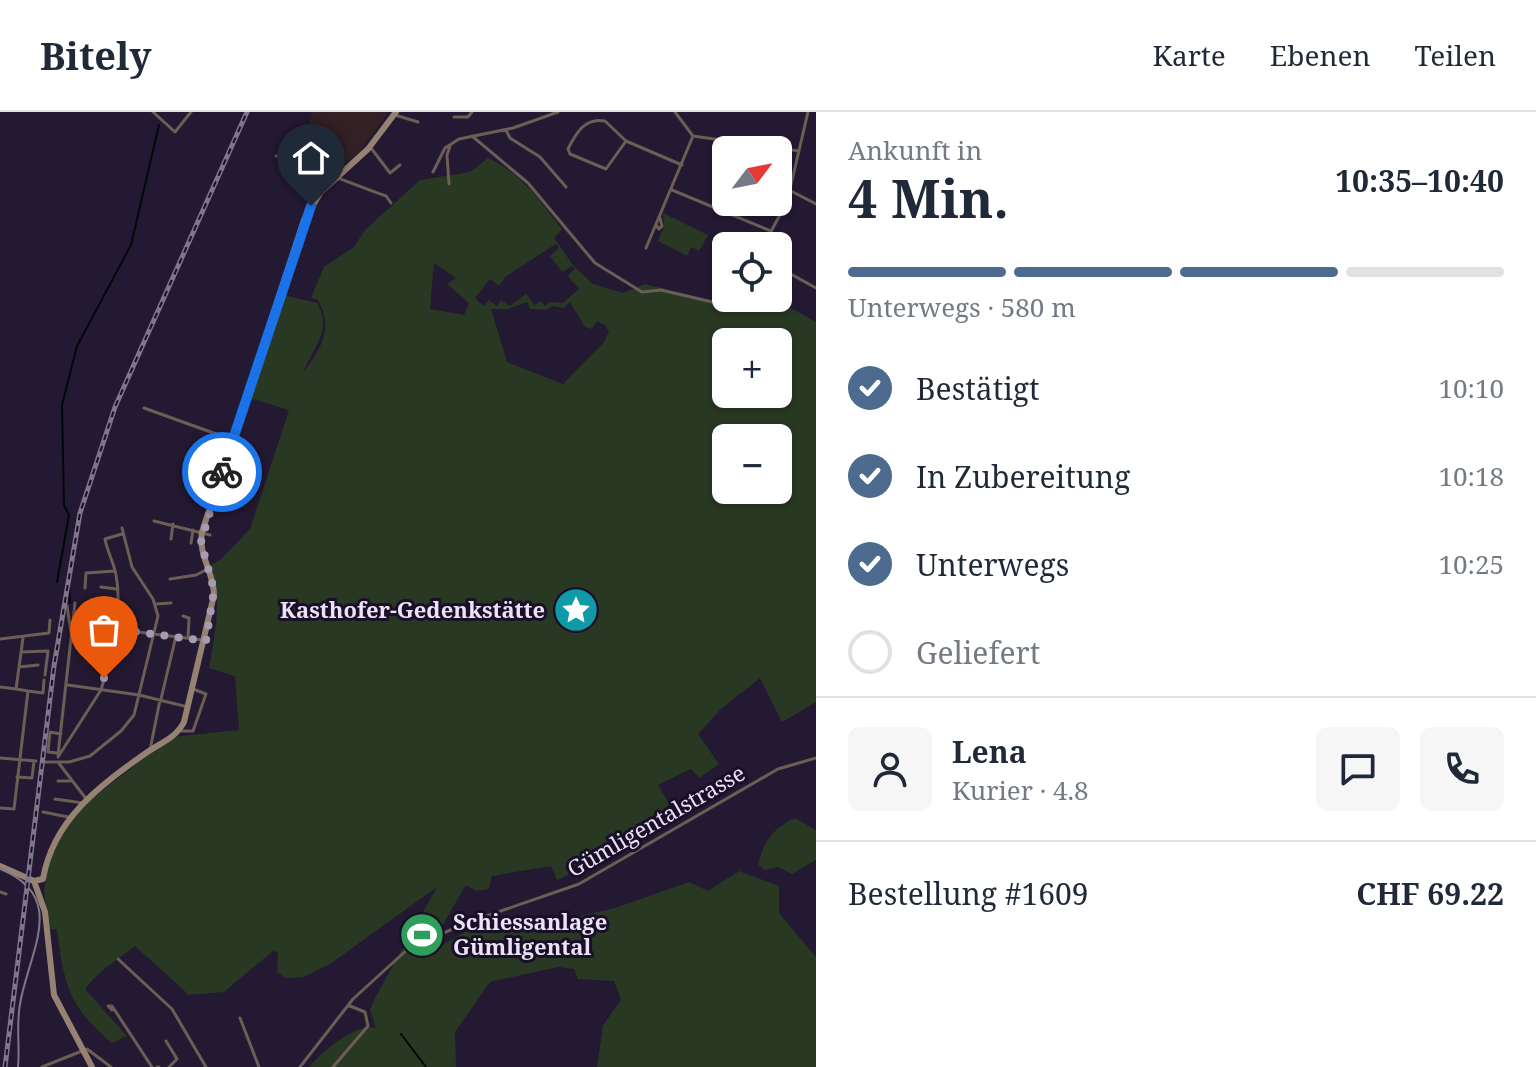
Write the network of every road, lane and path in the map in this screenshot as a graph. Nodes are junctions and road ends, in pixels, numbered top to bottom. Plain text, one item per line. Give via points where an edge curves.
1 (153, 112) edge
2 (191, 112) edge
3 (472, 112) edge
4 (558, 112) edge
5 (675, 112) edge
6 (808, 112) edge
7 (395, 113) edge
8 (454, 117) dead end
9 (418, 122) dead end
10 (506, 130) junction
11 (485, 134) junction
12 (472, 136) junction
13 (693, 136) junction
14 (626, 141) junction
15 (453, 143) junction
16 (482, 145) junction
17 (371, 147) junction
18 (799, 151) junction
19 (276, 156) dead end
20 (400, 165) dead end
21 (682, 165) junction
22 (433, 172) dead end
23 (337, 177) junction
24 (792, 182) edge
25 (449, 184) dead end
26 (566, 187) dead end
27 (671, 189) junction
28 (792, 192) edge
29 (391, 203) dead end
30 (816, 204) edge
31 (778, 216) edge
32 (771, 231) joint
33 (646, 248) dead end
34 (792, 275) edge
35 (816, 288) edge
36 (712, 302) edge
37 (144, 408) dead end
38 (233, 440) junction
39 (154, 521) dead end
40 (173, 524) junction
41 (122, 528) dead end
42 (193, 529) junction
43 (123, 534) junction
44 (206, 534) junction
45 (171, 539) dead end
46 (191, 543) dead end
47 (208, 569) junction
48 (115, 571) junction
49 (170, 579) dead end
50 (101, 587) dead end
51 (85, 588) dead end
52 (116, 589) junction
53 (75, 603) dead end
54 (171, 603) dead end
55 (156, 604) junction
56 (67, 606) dead end
57 (183, 616) dead end
58 (50, 620) dead end
59 (114, 629) junction
60 (155, 633) junction
61 (176, 636) junction
62 (23, 638) junction
63 (188, 638) junction
64 (0, 639) edge
65 (73, 640) junction
66 (206, 641) junction
67 (21, 652) junction
68 (38, 665) dead end
69 (19, 667) junction
70 (68, 685) junction
71 (0, 687) edge
72 (16, 689) junction
73 (193, 689) junction
74 (101, 690) junction
75 (28, 691) junction
76 (139, 695) junction
77 (160, 700) junction
78 (184, 706) dead end
79 (179, 731) junction
80 (61, 734) junction
81 (150, 750) junction
82 (0, 758) edge
83 (58, 758) junction
84 (816, 758) edge
85 (20, 759) junction
86 (43, 762) dead end
87 (17, 777) junction
88 (58, 781) dead end
89 (71, 781) junction
90 (55, 799) dead end
91 (85, 802) junction
92 (55, 807) dead end
93 (0, 808) edge
94 (43, 812) dead end
95 (54, 814) junction
96 (68, 817) junction
97 (0, 866) edge
98 (33, 880) junction
99 (0, 892) edge
100 (6, 894) dead end
101 (118, 959) dead end
102 (350, 1006) junction
103 (112, 1010) dead end
104 (240, 1018) dead end
105 (166, 1041) dead end
106 (82, 1050) junction
107 (42, 1067) edge
108 (92, 1067) edge
109 (111, 1067) edge
110 (156, 1067) edge
111 (169, 1067) edge
112 (206, 1067) edge
113 (259, 1067) edge
114 (300, 1067) edge
115 (333, 1067) edge

1 - 2 street via 174,132
3 - 8 street
4 - 10 street
5 - 13 street
6 - 18 street
7 - 9 street
7 - 17 street
10 - 11 street
10 - 26 street
11 - 12 street
11 - 16 street
12 - 15 street
12 - 16 street
13 - 18 street
13 - 21 street
14 - 14 street via 606,169 568,149 592,120 605,121
14 - 21 street
15 - 22 street
15 - 25 street via 447,157
16 - 36 street via 528,183 581,249 613,275 642,292 661,290
17 - 20 street via 390,173
17 - 23 street
18 - 24 street
19 - 23 street
21 - 27 street
23 - 29 street via 386,196
23 - 38 street via 304,220
27 - 32 street
27 - 33 street
28 - 30 street
31 - 32 street
34 - 35 street
37 - 38 street
38 - 44 street
39 - 40 street
40 - 42 street
40 - 45 street
41 - 43 street
42 - 44 street
42 - 46 street
43 - 48 street via 105,539
43 - 55 street via 135,573
44 - 47 street via 201,551
47 - 49 street
47 - 66 street via 214,592
48 - 51 street via 86,573
48 - 52 street
50 - 52 street
52 - 59 street
53 - 65 street
54 - 55 street
55 - 60 street
56 - 65 street
57 - 63 street via 189,618
58 - 62 street via 49,633
59 - 60 street
59 - 74 street
60 - 61 street
60 - 76 street
61 - 63 street
61 - 77 street
62 - 64 street
62 - 67 street
63 - 66 street
65 - 70 street
66 - 73 street
67 - 69 street
67 - 75 street via 48,651 43,693
68 - 69 street
69 - 72 street
70 - 74 street
70 - 80 street
71 - 72 street
72 - 75 street
73 - 79 street
73 - 79 street via 206,694 198,722 193,731
74 - 76 street
74 - 83 street
75 - 85 street
76 - 77 street
76 - 83 street via 134,715 116,736 90,756
77 - 78 street
77 - 81 street
79 - 81 street
80 - 83 street
80 - 83 street via 50,732 48,752
81 - 91 street
82 - 85 street
83 - 86 street
83 - 89 street
84 - 102 street, Gümligentalstrasse via 778,769 579,884 421,942 393,960
85 - 87 street
85 - 87 street via 35,761 32,778
87 - 93 street via 14,809
88 - 89 street
89 - 91 street
90 - 91 street
91 - 96 street
92 - 95 street
94 - 95 street
95 - 96 street
96 - 98 street via 50,847 43,879
97 - 98 street
98 - 106 street via 45,912 54,995
99 - 100 street
101 - 112 street via 172,1009
102 - 114 street, Gümligentalstrasse
102 - 115 street via 364,1011 369,1025
103 - 110 street
104 - 113 street
105 - 111 street via 177,1059
106 - 107 street
106 - 108 street
106 - 109 street

